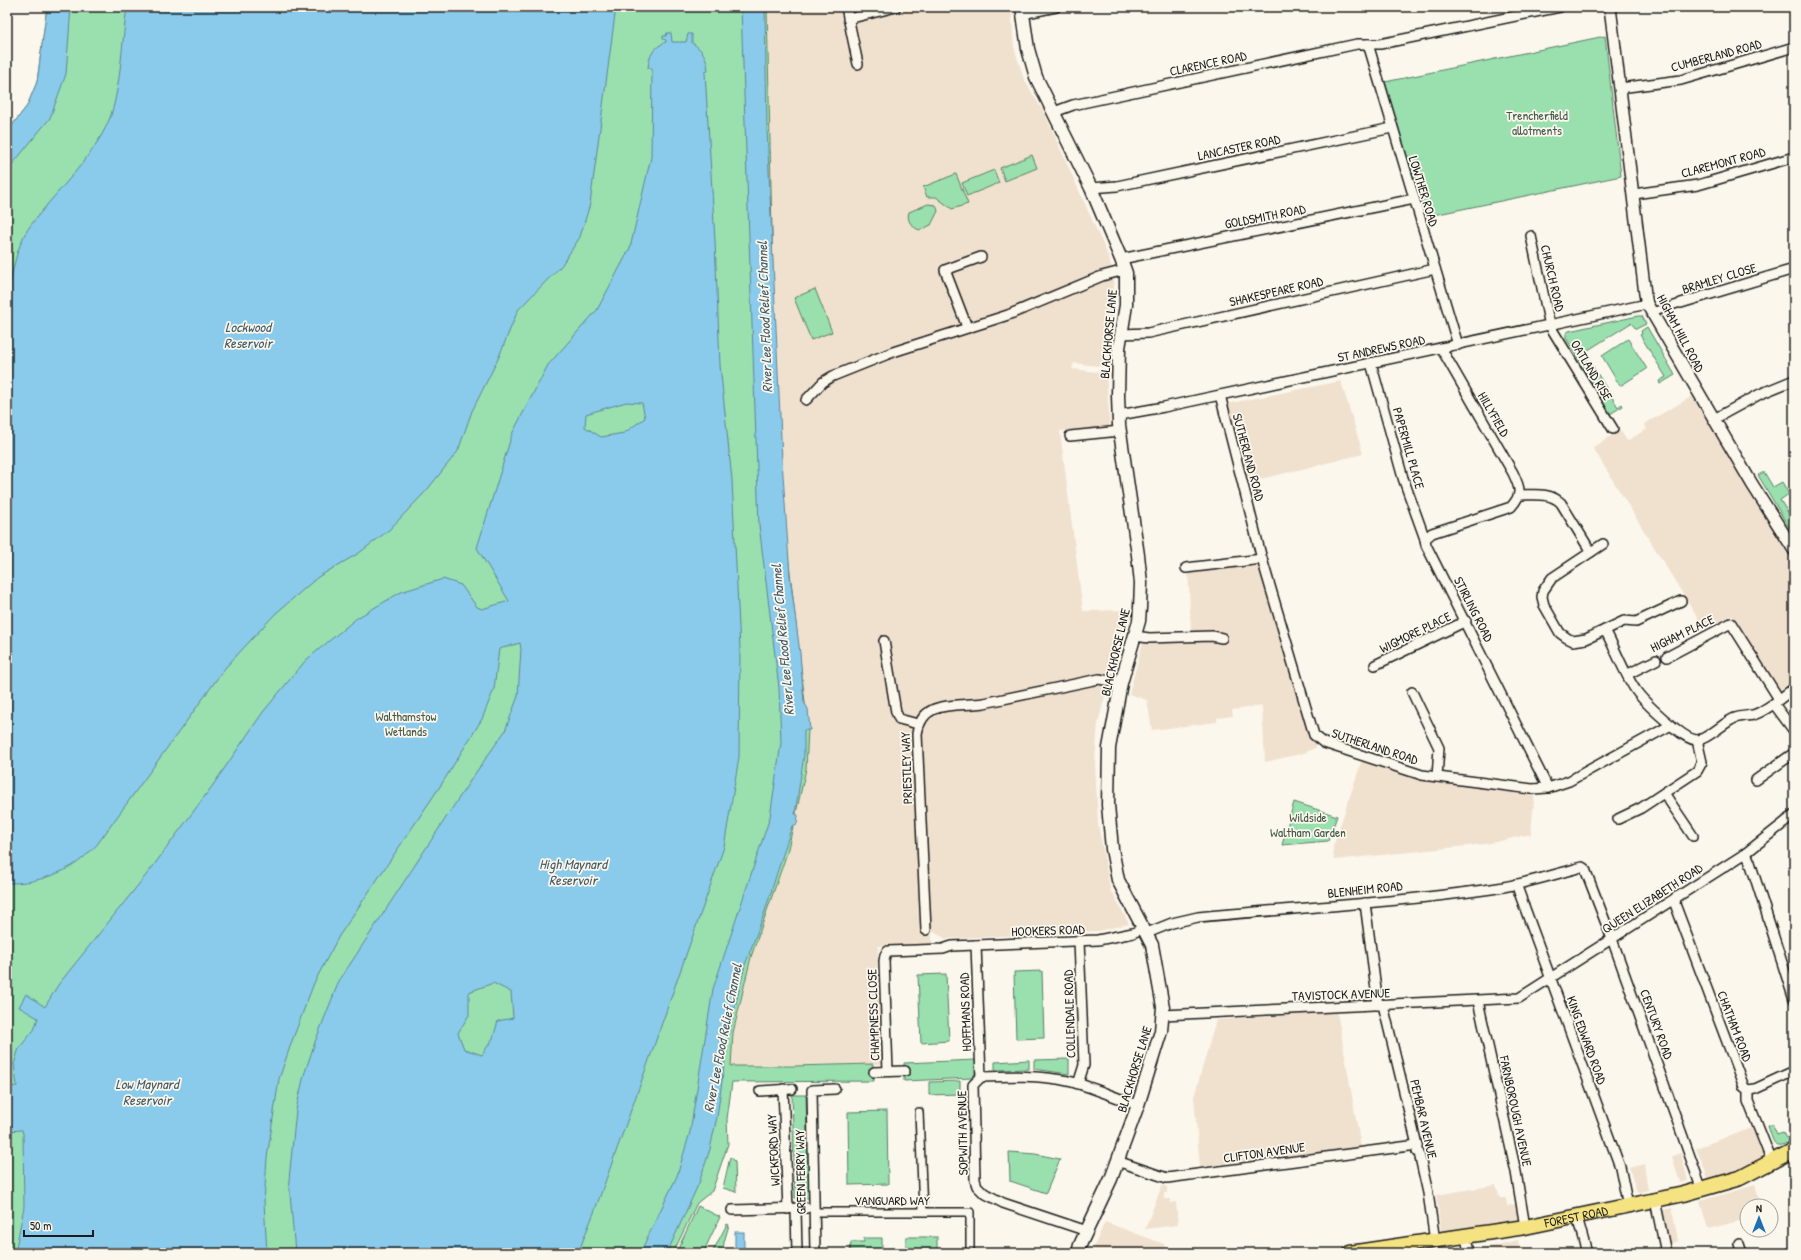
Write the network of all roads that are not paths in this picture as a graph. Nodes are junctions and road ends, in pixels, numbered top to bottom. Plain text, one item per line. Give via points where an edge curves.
1 (846, 7) edge
2 (896, 7) edge
3 (1056, 7) edge
4 (1560, 7) edge
5 (1610, 7) edge
6 (1025, 11) edge
7 (848, 18) junction
8 (1368, 44) junction
9 (1794, 47) edge
10 (858, 64) dead end
11 (1620, 88) junction
12 (1054, 112) junction
13 (1392, 128) junction
14 (1794, 157) edge
15 (1091, 188) junction
16 (1634, 194) junction
17 (1414, 199) junction
18 (1530, 236) dead end
19 (981, 257) dead end
20 (1123, 264) junction
21 (1435, 269) junction
22 (1794, 269) edge
23 (1681, 303) joint
24 (1649, 308) junction
25 (1550, 326) junction
26 (967, 327) junction
27 (1121, 334) junction
28 (1458, 345) junction
29 (1441, 348) junction
30 (1371, 363) junction
31 (1794, 380) edge
32 (1220, 395) junction
33 (806, 400) dead end
34 (1119, 415) junction
35 (1714, 419) junction
36 (1613, 429) dead end
37 (1120, 431) junction
38 (1070, 436) dead end
39 (1519, 495) junction
40 (1425, 539) junction
41 (1603, 544) dead end
42 (1794, 550) edge
43 (1591, 552) junction
44 (1262, 559) junction
45 (1186, 568) dead end
46 (1681, 601) dead end
47 (1466, 621) junction
48 (1605, 630) junction
49 (1135, 636) junction
50 (1222, 638) dead end
51 (884, 641) dead end
52 (1667, 657) joint
53 (1656, 660) joint
54 (1375, 665) dead end
55 (1628, 674) junction
56 (1122, 683) junction
57 (1794, 688) edge
58 (1412, 692) dead end
59 (1776, 701) junction
60 (918, 724) junction
61 (1671, 725) junction
62 (1794, 731) edge
63 (1697, 740) junction
64 (1794, 753) edge
65 (1437, 777) junction
66 (1756, 780) dead end
67 (1548, 788) junction
68 (1664, 793) junction
69 (1794, 815) edge
70 (1618, 819) dead end
71 (1693, 836) dead end
72 (1746, 853) junction
73 (1585, 869) joint
74 (1516, 884) junction
75 (1676, 897) junction
76 (1365, 903) junction
77 (926, 930) dead end
78 (1145, 931) junction
79 (1612, 939) junction
80 (1079, 941) junction
81 (976, 945) junction
82 (952, 946) joint
83 (1551, 978) junction
84 (1519, 998) joint
85 (1794, 1000) edge
86 (1478, 1001) junction
87 (1380, 1005) junction
88 (1163, 1015) junction
89 (888, 1071) junction
90 (905, 1071) dead end
91 (1794, 1071) edge
92 (874, 1072) dead end
93 (981, 1078) junction
94 (1078, 1084) junction
95 (835, 1089) dead end
96 (1748, 1090) junction
97 (760, 1091) dead end
98 (1138, 1105) junction
99 (919, 1112) dead end
100 (1417, 1145) junction
101 (1794, 1150) edge
102 (1117, 1161) junction
103 (1772, 1162) junction
104 (1702, 1190) junction
105 (1655, 1200) junction
106 (1628, 1206) junction
107 (792, 1209) junction
108 (732, 1210) dead end
109 (811, 1210) junction
110 (923, 1211) junction
111 (1577, 1217) junction
112 (1525, 1227) junction
113 (1087, 1231) junction
114 (1466, 1237) junction
115 (1435, 1241) junction
116 (797, 1253) edge
117 (815, 1253) edge
118 (970, 1253) edge
119 (1078, 1253) edge
120 (1350, 1253) edge
121 (1469, 1253) edge
122 (1588, 1253) edge
123 (1666, 1253) edge

1 - 7 street
2 - 7 street
3 - 6 street
4 - 8 street, CLARENCE ROAD via 1380,44
5 - 11 street, HIGHAM HILL ROAD
6 - 12 main road, BLACKHORSE LANE via 1031,63
7 - 10 street
8 - 12 street, CLARENCE ROAD via 1357,44 1103,98
8 - 13 street, LOWTHER ROAD
9 - 11 street, CUMBERLAND ROAD via 1681,80
11 - 16 street, HIGHAM HILL ROAD
12 - 15 main road, BLACKHORSE LANE
13 - 15 street, LANCASTER ROAD via 1117,186
13 - 17 street, LOWTHER ROAD
14 - 16 street, CLAREMONT ROAD via 1698,185
15 - 20 main road, BLACKHORSE LANE
16 - 24 street, HIGHAM HILL ROAD via 1643,281
17 - 20 street, GOLDSMITH ROAD
17 - 21 street, LOWTHER ROAD
18 - 25 street, CHURCH ROAD
19 - 26 street via 945,270
20 - 26 street, GOLDSMITH ROAD via 1102,276 1008,315
20 - 27 main road, BLACKHORSE LANE via 1127,294
21 - 27 street, SHAKESPEARE ROAD via 1148,333
21 - 28 street, LOWTHER ROAD
22 - 23 street, BRAMLEY CLOSE
23 - 24 street, BRAMLEY CLOSE
24 - 25 street, ST ANDREWS ROAD
24 - 35 street, HIGHAM HILL ROAD
25 - 28 street, ST ANDREWS ROAD
25 - 36 street, OATLAND RISE
26 - 33 street, GOLDSMITH ROAD via 833,376 823,382
27 - 34 main road, BLACKHORSE LANE via 1117,370
28 - 29 street, ST ANDREWS ROAD
29 - 30 street, ST ANDREWS ROAD
29 - 39 street, HILLYFIELD via 1513,473 1519,485
30 - 32 street, ST ANDREWS ROAD
30 - 40 street, PAPERMILL PLACE via 1403,478
31 - 35 street via 1760,394
32 - 34 street, ST ANDREWS ROAD
32 - 44 street, SUTHERLAND ROAD
34 - 37 main road, BLACKHORSE LANE
35 - 42 street, HIGHAM HILL ROAD
37 - 38 street
37 - 49 main road, BLACKHORSE LANE via 1141,583 1139,621
39 - 40 street via 1511,507 1432,534
39 - 43 street via 1556,498
40 - 47 street, STIRLING ROAD
41 - 43 street
43 - 48 street via 1552,578 1546,584 1542,597 1560,633 1567,638 1580,641
44 - 45 street
44 - 65 street, SUTHERLAND ROAD via 1314,735 1324,743 1400,769
46 - 48 street via 1636,622 1624,621
47 - 54 street, WIGMORE PLACE
47 - 67 street, STIRLING ROAD
48 - 55 street
49 - 50 street
49 - 56 main road, BLACKHORSE LANE
51 - 60 street via 896,712 903,721
52 - 53 street, HIGHAM PLACE
52 - 59 street, HIGHAM PLACE via 1731,623
53 - 55 street, HIGHAM PLACE
55 - 61 street via 1649,706
56 - 60 street, PRIESTLEY WAY via 1099,679 968,706 940,706 932,708
56 - 78 main road, BLACKHORSE LANE via 1108,762 1109,822 1118,880
57 - 59 street
58 - 65 street via 1439,748
59 - 62 street
59 - 63 street via 1754,714 1736,718 1705,738
60 - 77 street, PRIESTLEY WAY
61 - 63 street
61 - 67 street, SUTHERLAND ROAD via 1569,781
63 - 68 street via 1702,762 1697,771
64 - 66 street
65 - 67 street, SUTHERLAND ROAD via 1532,789
68 - 70 street
68 - 71 street
69 - 72 street, QUEEN ELIZABETH ROAD
72 - 75 street, QUEEN ELIZABETH ROAD
72 - 85 street
73 - 74 street, BLENHEIM ROAD via 1582,867
73 - 79 street, CENTURY ROAD
74 - 76 street, BLENHEIM ROAD
74 - 83 street, KING EDWARD ROAD
75 - 79 street, QUEEN ELIZABETH ROAD
75 - 96 street, CHATHAM ROAD via 1675,904 1744,1087
76 - 78 street, BLENHEIM ROAD via 1198,917
76 - 87 street, PEMBAR AVENUE
78 - 80 street, HOOKERS ROAD
78 - 88 main road, BLACKHORSE LANE via 1152,945 1158,971
79 - 83 street, QUEEN ELIZABETH ROAD
79 - 104 street, CENTURY ROAD
80 - 81 street, HOOKERS ROAD
80 - 94 street, COLLENDALE ROAD via 1084,1065
81 - 82 street, HOOKERS ROAD
81 - 93 street, HOFFMANS ROAD
82 - 89 street, CHAMPNESS CLOSE via 943,949 888,951 884,955
83 - 84 street, QUEEN ELIZABETH ROAD
83 - 106 street, KING EDWARD ROAD via 1620,1167
84 - 86 street, TAVISTOCK AVENUE
86 - 87 street, TAVISTOCK AVENUE
86 - 112 street, FARNBOROUGH AVENUE via 1516,1172
87 - 88 street, TAVISTOCK AVENUE
87 - 100 street, PEMBAR AVENUE
88 - 98 main road, BLACKHORSE LANE via 1153,1061
89 - 90 street
89 - 92 street
91 - 96 street
93 - 94 street, SOPWITH AVENUE via 1032,1076
93 - 113 street, SOPWITH AVENUE via 975,1082 972,1092 977,1186 984,1193 1003,1203
94 - 98 street, SOPWITH AVENUE
95 - 109 street, GREEN FERRY WAY via 812,1090
96 - 103 street, CHATHAM ROAD via 1748,1101
97 - 107 street, WICKFORD WAY via 788,1089
98 - 102 main road, BLACKHORSE LANE
99 - 110 street
100 - 102 street, CLIFTON AVENUE via 1167,1178
100 - 115 street, PEMBAR AVENUE
101 - 103 main road, FOREST ROAD
102 - 113 main road, BLACKHORSE LANE
103 - 104 main road, FOREST ROAD via 1740,1178
104 - 105 main road, FOREST ROAD
105 - 106 main road, FOREST ROAD
105 - 123 street
106 - 111 main road, FOREST ROAD
107 - 108 street
107 - 109 street
107 - 116 street, WICKFORD WAY
109 - 110 street, VANGUARD WAY
109 - 117 street, GREEN FERRY WAY
110 - 118 street, VANGUARD WAY via 970,1212
111 - 112 main road, FOREST ROAD
111 - 122 street
112 - 114 main road, FOREST ROAD
113 - 119 main road, BLACKHORSE LANE
114 - 115 main road, FOREST ROAD
114 - 121 street
115 - 120 main road, FOREST ROAD

